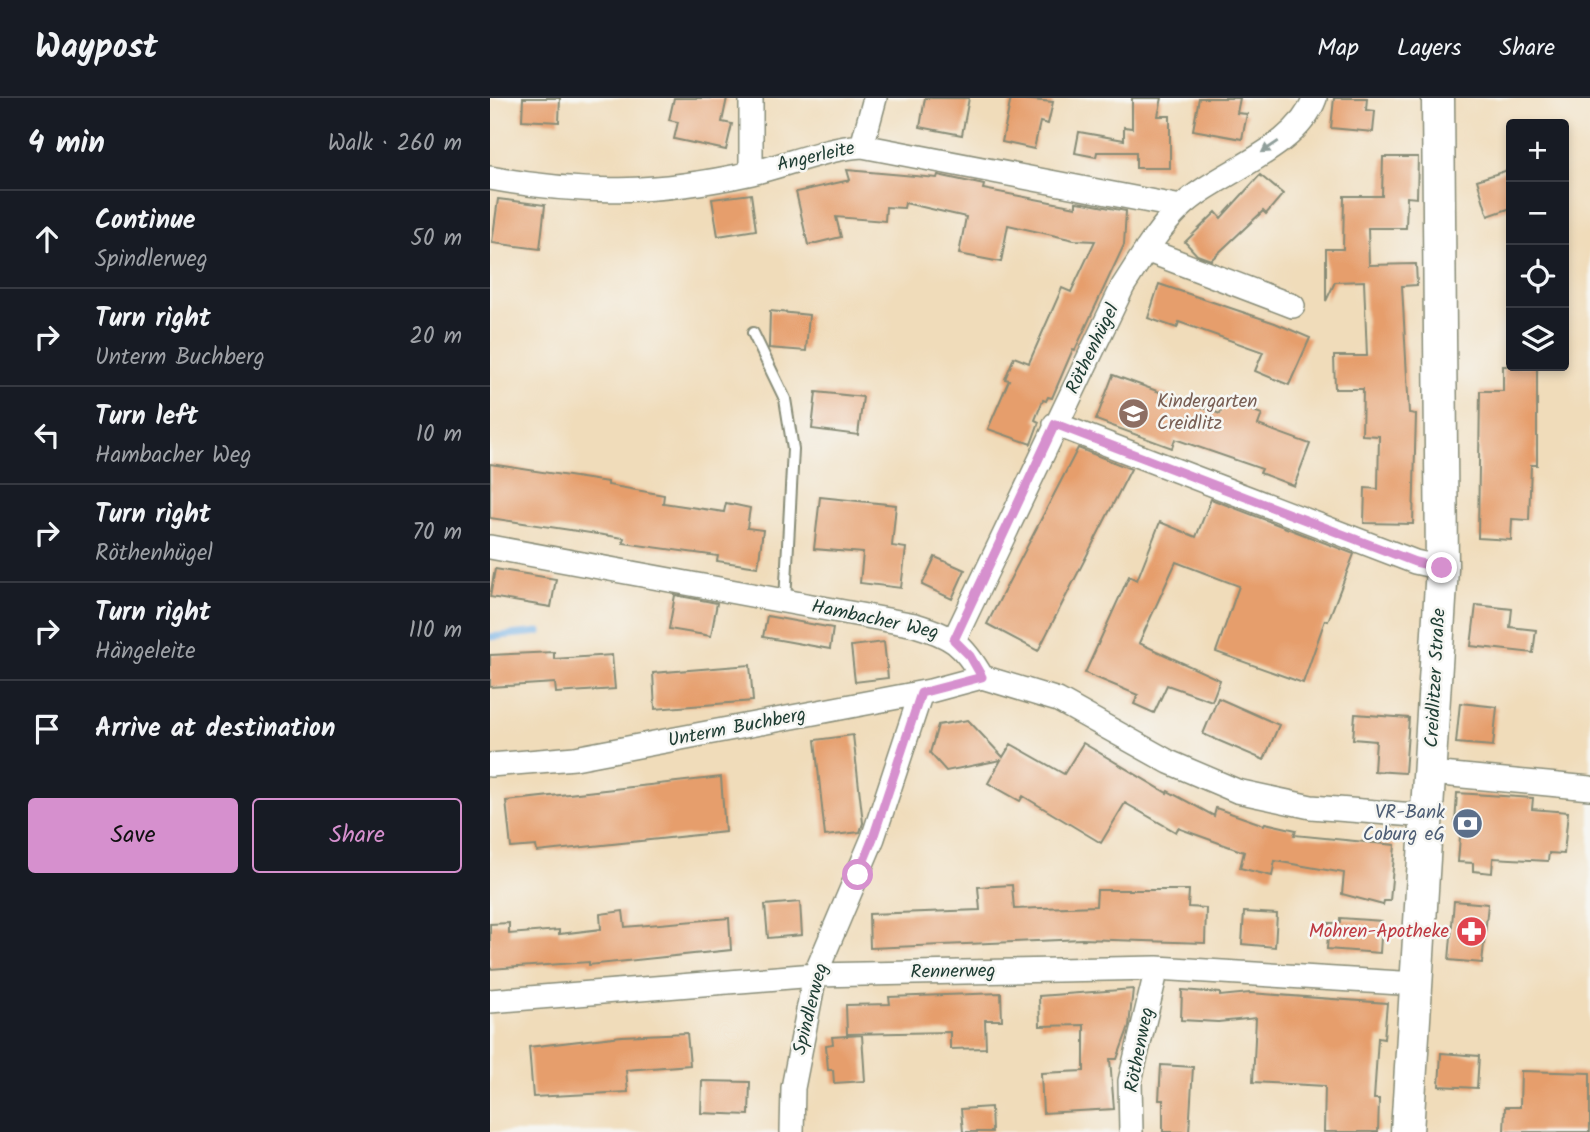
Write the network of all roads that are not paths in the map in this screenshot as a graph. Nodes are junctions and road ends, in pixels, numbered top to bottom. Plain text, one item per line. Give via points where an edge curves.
1 (751, 98) edge
2 (875, 98) edge
3 (1315, 98) edge
4 (1438, 98) edge
5 (862, 146) junction
6 (751, 173) junction
7 (490, 178) edge
8 (1181, 208) junction
9 (1146, 250) junction
10 (1293, 306) dead end
11 (752, 334) dead end
12 (1055, 424) junction
13 (490, 547) edge
14 (1442, 568) junction
15 (785, 602) junction
16 (954, 640) junction
17 (982, 677) junction
18 (921, 693) junction
19 (490, 765) edge
20 (1432, 773) junction
21 (1590, 788) edge
22 (1428, 816) junction
23 (1157, 968) junction
24 (815, 975) junction
25 (1417, 984) junction
26 (490, 1001) edge
27 (792, 1132) edge
28 (1131, 1132) edge
29 (1407, 1132) edge

1 - 6 street
2 - 5 street
3 -> 8 street, Röthenhügel via 1311,110 1289,134
4 - 14 street, Creidlitzer Straße
5 - 6 street, Angerleite
5 - 8 street, Angerleite
6 - 7 street, Angerleite via 651,189 596,192
8 - 9 street, Röthenhügel
9 - 10 street
9 - 12 street, Röthenhügel via 1123,286
11 - 15 lane via 785,399 793,449
12 - 14 street via 1415,562
12 - 16 street, Röthenhügel
13 - 15 street, Hambacher Weg
14 - 20 street, Creidlitzer Straße
15 - 16 street, Hambacher Weg via 915,625
16 - 17 street, Hambacher Weg
17 - 18 street, Unterm Buchberg
17 - 22 street via 1058,700 1169,762 1237,791 1311,807
18 - 19 street, Unterm Buchberg via 575,758
18 - 24 street, Spindlerweg via 873,838
20 - 21 street
20 - 22 street, Creidlitzer Straße
22 - 25 street, Creidlitzer Straße
23 - 24 street, Rennerweg
23 - 25 street, Rennerweg
23 - 28 street, Röthenweg via 1130,1081
24 - 26 street, Rennerweg
24 - 27 street, Spindlerweg via 793,1088
25 - 29 street, Creidlitzer Straße

